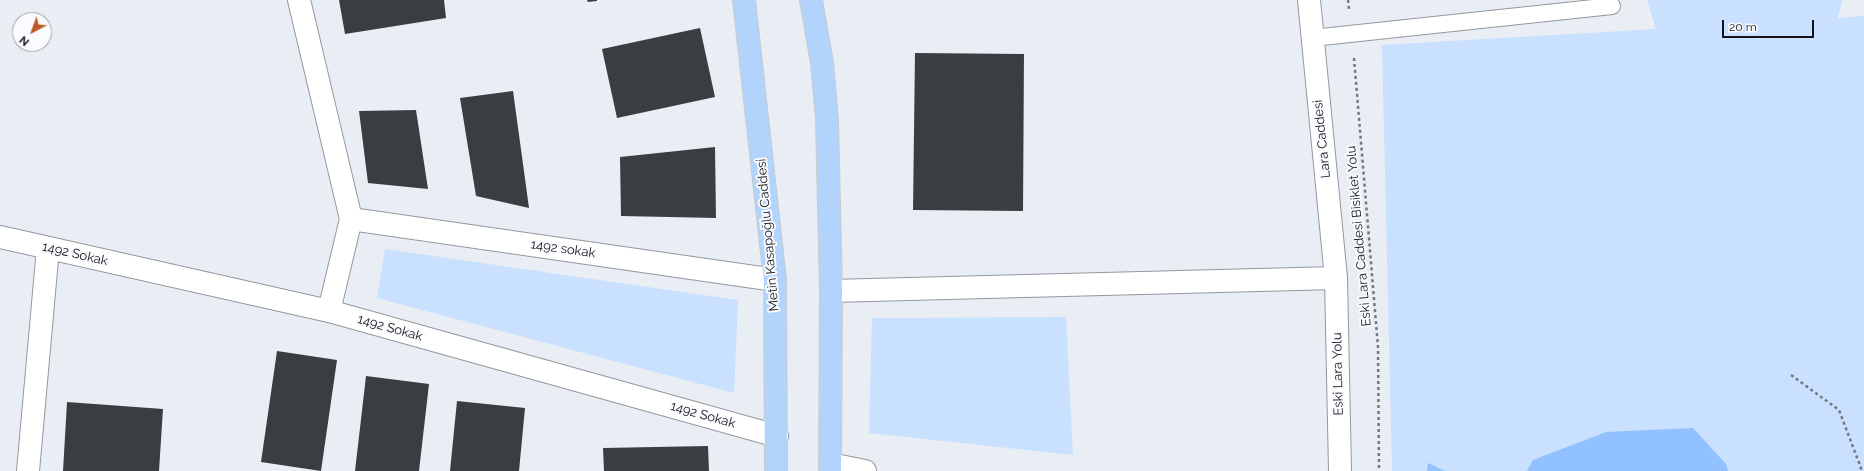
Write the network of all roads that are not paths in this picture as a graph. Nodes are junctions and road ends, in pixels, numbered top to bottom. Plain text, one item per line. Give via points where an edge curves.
1 (299, 0) edge
2 (744, 0) edge
3 (811, 0) edge
4 (1309, 0) edge
5 (1612, 6) dead end
6 (1312, 38) junction
7 (351, 219) junction
8 (0, 237) edge
9 (48, 248) junction
10 (1336, 278) junction
11 (775, 280) junction
12 (831, 290) junction
13 (329, 311) junction
14 (777, 436) junction
15 (830, 467) edge
16 (28, 471) edge
17 (776, 471) edge
18 (865, 471) edge
19 (1340, 471) edge

1 - 7 street
2 - 11 main road, Metin Kasapoğlu Caddesi
3 - 12 main road via 822,63 827,119
4 - 6 street, Lara Caddesi
5 - 6 lane
6 - 10 street, Lara Caddesi
7 - 11 street, 1492 sokak
7 - 13 street
8 - 9 street, 1492 Sokak
9 - 13 street, 1492 Sokak
9 - 16 street
10 - 12 street
10 - 19 street, Eski Lara Yolu
11 - 14 main road, Metin Kasapoğlu Caddesi
12 - 15 main road
13 - 14 street, 1492 Sokak
14 - 17 main road, Metin Kasapoğlu Caddesi
15 - 18 street

